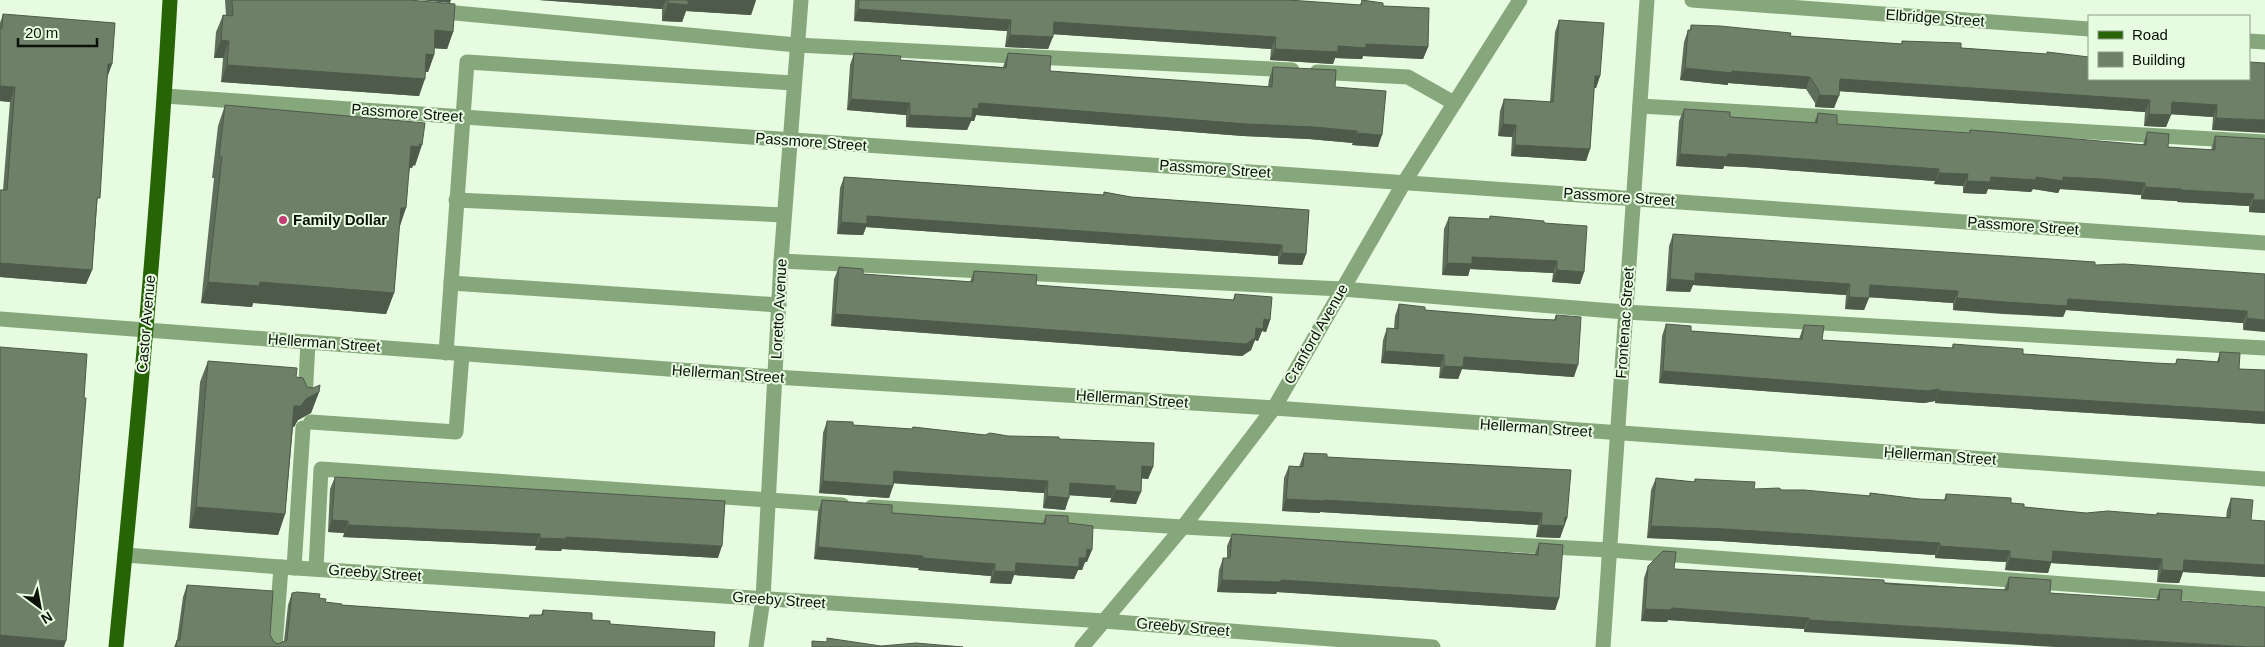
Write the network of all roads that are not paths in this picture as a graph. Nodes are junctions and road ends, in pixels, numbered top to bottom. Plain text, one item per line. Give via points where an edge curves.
1 (170, 0) edge
2 (801, 0) edge
3 (1520, 0) edge
4 (1647, 0) edge
5 (1692, 0) edge
6 (421, 9) edge
7 (2088, 29) edge
8 (2250, 41) edge
9 (2265, 42) edge
10 (797, 45) junction
11 (793, 83) junction
12 (165, 96) junction
13 (1454, 103) junction
14 (1640, 106) junction
15 (462, 117) junction
16 (790, 140) junction
17 (2265, 142) edge
18 (1405, 182) junction
19 (1633, 198) junction
20 (456, 200) junction
21 (784, 214) junction
22 (2265, 243) edge
23 (781, 261) junction
24 (451, 283) junction
25 (1342, 289) junction
26 (779, 304) junction
27 (1625, 312) junction
28 (0, 319) edge
29 (145, 330) junction
30 (308, 342) junction
31 (2265, 348) edge
32 (446, 353) junction
33 (462, 354) junction
34 (775, 377) junction
35 (305, 400) edge
36 (1274, 408) junction
37 (1617, 434) junction
38 (2265, 479) edge
39 (768, 500) junction
40 (1183, 527) junction
41 (1609, 550) junction
42 (125, 555) junction
43 (287, 567) junction
44 (316, 569) junction
45 (763, 599) junction
46 (2265, 599) edge
47 (1104, 621) junction
48 (116, 647) edge
49 (275, 647) edge
50 (756, 647) edge
51 (1082, 647) edge
52 (1433, 647) edge
53 (1603, 647) edge

1 - 12 main road, Castor Avenue
2 - 10 street, Loretto Avenue
3 - 13 street, Cranford Avenue
4 - 14 street, Frontenac Street
5 - 7 street, Elbridge Street
6 - 10 street
8 - 9 street
10 - 11 street, Loretto Avenue
10 - 13 street via 1408,76
11 - 15 street via 467,62
11 - 16 street, Loretto Avenue
12 - 15 street, Passmore Street
12 - 29 main road, Castor Avenue
13 - 18 street, Cranford Avenue
14 - 17 street
14 - 19 street, Frontenac Street
15 - 16 street, Passmore Street
15 - 20 street
16 - 18 street, Passmore Street
16 - 21 street, Loretto Avenue
18 - 19 street, Passmore Street
18 - 25 street, Cranford Avenue
19 - 22 street, Passmore Street
19 - 27 street, Frontenac Street
20 - 21 street
20 - 24 street
21 - 23 street, Loretto Avenue
23 - 25 street
23 - 26 street, Loretto Avenue
24 - 26 street
24 - 32 street
25 - 27 street
25 - 36 street, Cranford Avenue
26 - 34 street, Loretto Avenue
27 - 31 street
27 - 37 street, Frontenac Street
28 - 29 street, Hellerman Street
29 - 30 street, Hellerman Street
29 - 42 main road, Castor Avenue
30 - 32 street, Hellerman Street
30 - 35 street
32 - 33 street, Hellerman Street
33 - 34 street, Hellerman Street
33 - 43 street via 456,432 307,425
34 - 36 street, Hellerman Street
34 - 39 street, Loretto Avenue
36 - 37 street, Hellerman Street
36 - 40 street, Cranford Avenue
37 - 38 street, Hellerman Street
37 - 41 street, Frontenac Street
39 - 40 street
39 - 44 street via 321,469
39 - 45 street, Loretto Avenue
40 - 41 street
40 - 47 street, Cranford Avenue
41 - 46 street
41 - 53 street, Frontenac Street
42 - 43 street, Greeby Street
42 - 48 main road, Castor Avenue
43 - 44 street, Greeby Street
43 - 49 street
44 - 45 street, Greeby Street
45 - 47 street, Greeby Street
45 - 50 street, Loretto Avenue
47 - 51 street, Cranford Avenue
47 - 52 street, Greeby Street

